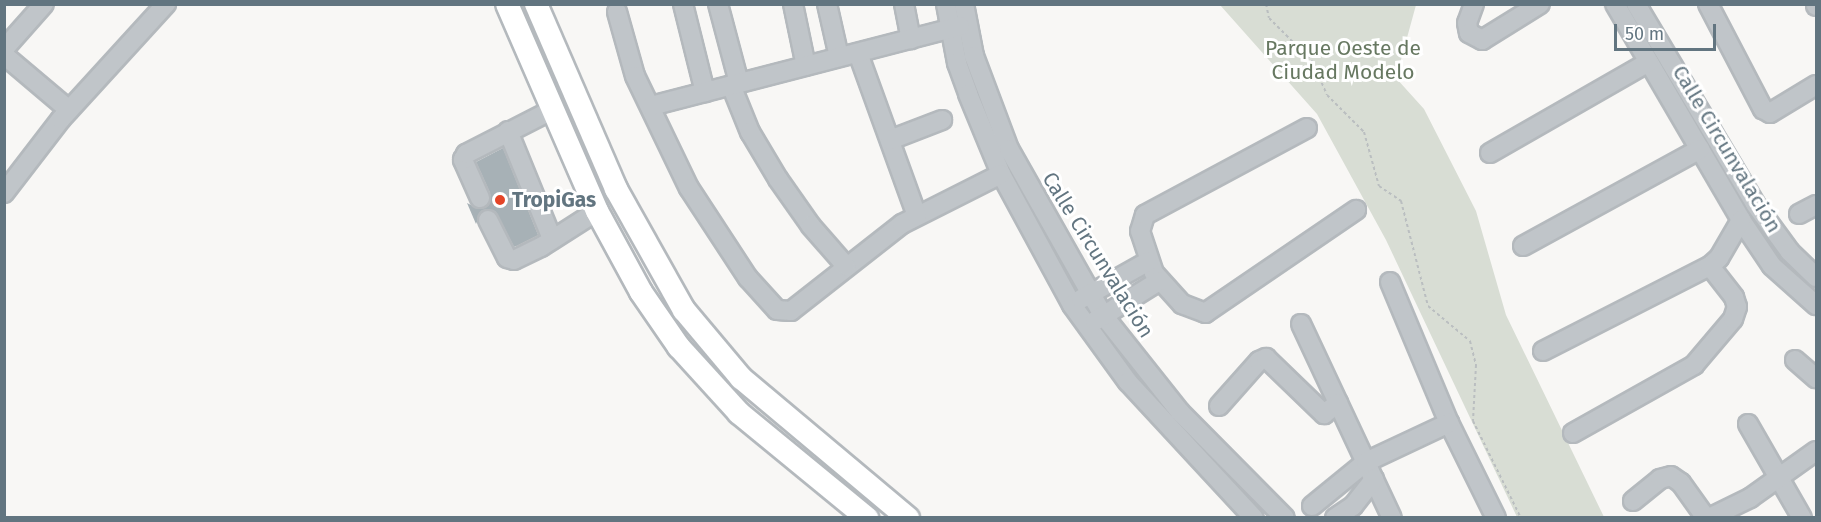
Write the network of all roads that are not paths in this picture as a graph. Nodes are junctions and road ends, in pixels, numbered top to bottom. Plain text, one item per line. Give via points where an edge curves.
1 (44, 4) edge
2 (166, 4) edge
3 (507, 4) edge
4 (536, 4) edge
5 (683, 4) edge
6 (718, 4) edge
7 (793, 4) edge
8 (827, 4) edge
9 (904, 4) edge
10 (946, 4) edge
11 (964, 4) edge
12 (1474, 4) edge
13 (1540, 4) edge
14 (1615, 4) edge
15 (1636, 4) edge
16 (1708, 4) edge
17 (617, 12) dead end
18 (959, 27) junction
19 (911, 39) junction
20 (4, 49) edge
21 (858, 53) junction
22 (4, 55) edge
23 (839, 57) junction
24 (1648, 62) junction
25 (806, 66) junction
26 (735, 84) junction
27 (1816, 85) edge
28 (705, 92) junction
29 (651, 106) junction
30 (69, 110) junction
31 (552, 110) junction
32 (942, 120) dead end
33 (1307, 128) dead end
34 (508, 131) junction
35 (890, 140) junction
36 (1700, 149) junction
37 (1490, 153) dead end
38 (1001, 174) junction
39 (4, 193) edge
40 (480, 198) dead end
41 (1816, 205) edge
42 (1356, 210) dead end
43 (597, 211) junction
44 (1799, 214) dead end
45 (917, 216) junction
46 (488, 219) dead end
47 (1741, 220) junction
48 (552, 239) junction
49 (1523, 246) dead end
50 (1149, 261) junction
51 (846, 266) junction
52 (1710, 266) junction
53 (1816, 277) edge
54 (1159, 281) junction
55 (1390, 282) dead end
56 (1091, 294) junction
57 (1072, 305) junction
58 (1816, 305) edge
59 (1103, 315) junction
60 (1301, 324) dead end
61 (1085, 326) junction
62 (1543, 351) dead end
63 (1795, 360) dead end
64 (1816, 378) edge
65 (1338, 403) junction
66 (1219, 406) dead end
67 (1449, 423) junction
68 (1748, 424) dead end
69 (1573, 434) dead end
70 (1816, 451) edge
71 (1366, 462) junction
72 (1374, 479) junction
73 (1780, 479) junction
74 (1633, 501) dead end
75 (1312, 506) dead end
76 (1352, 512) edge
77 (867, 518) edge
78 (908, 518) edge
79 (1254, 518) edge
80 (1285, 518) edge
81 (1335, 518) edge
82 (1392, 518) edge
83 (1496, 518) edge
84 (1707, 518) edge
85 (1802, 518) edge

1 - 20 street
2 - 30 street
3 - 31 main road
4 - 78 main road via 616,189 684,310 741,378
5 - 28 street
6 - 26 street
7 - 25 street
8 - 23 street
9 - 19 street
10 - 18 street, Calle Circunvalación
11 - 18 street, Calle Circunvalación
12 - 13 street via 1467,23 1470,33 1482,40
14 - 24 street, Calle Circunvalación
15 - 53 street, Calle Circunvalación via 1755,204 1790,252
16 - 27 street via 1763,109 1770,113
17 - 29 street via 635,76
18 - 19 street
18 - 38 street, Calle Circunvalación via 968,94
18 - 56 street, Calle Circunvalación via 1009,149
19 - 21 street
21 - 23 street
21 - 35 street
22 - 30 street
23 - 25 street
24 - 36 street, Calle Circunvalación
24 - 37 street
25 - 26 street
26 - 28 street
26 - 51 street via 750,132 778,179
28 - 29 street
29 - 51 street via 689,188 715,231 748,278 777,310 791,311
30 - 39 street
31 - 34 street
31 - 43 main road
32 - 35 street
33 - 50 street via 1145,215 1140,231
34 - 40 street via 466,154 463,160
34 - 48 street
35 - 45 street
36 - 47 street, Calle Circunvalación
36 - 49 street
38 - 45 street
38 - 57 street, Calle Circunvalación
41 - 44 street
42 - 54 street via 1205,314 1182,304
43 - 48 street
43 - 77 main road via 641,292 708,381 739,413
45 - 51 street via 883,236
46 - 48 street via 507,258 514,260
47 - 52 street
47 - 58 street, Calle Circunvalación via 1772,266
50 - 54 street
50 - 56 street
52 - 62 street
52 - 69 street via 1734,297 1737,307 1733,319 1694,365
54 - 59 street
55 - 67 street
56 - 57 street
56 - 59 street, Calle Circunvalación
57 - 61 street, Calle Circunvalación
59 - 61 street
59 - 80 street, Calle Circunvalación via 1180,412
60 - 65 street
61 - 79 street, Calle Circunvalación via 1128,382
63 - 64 street
65 - 66 street via 1324,414 1266,358
65 - 71 street
67 - 71 street
67 - 83 street
68 - 73 street
70 - 73 street
71 - 72 street
71 - 75 street
72 - 76 street
72 - 82 street
73 - 84 street
73 - 85 street
74 - 84 street via 1660,479 1671,476 1681,483
76 - 81 street

